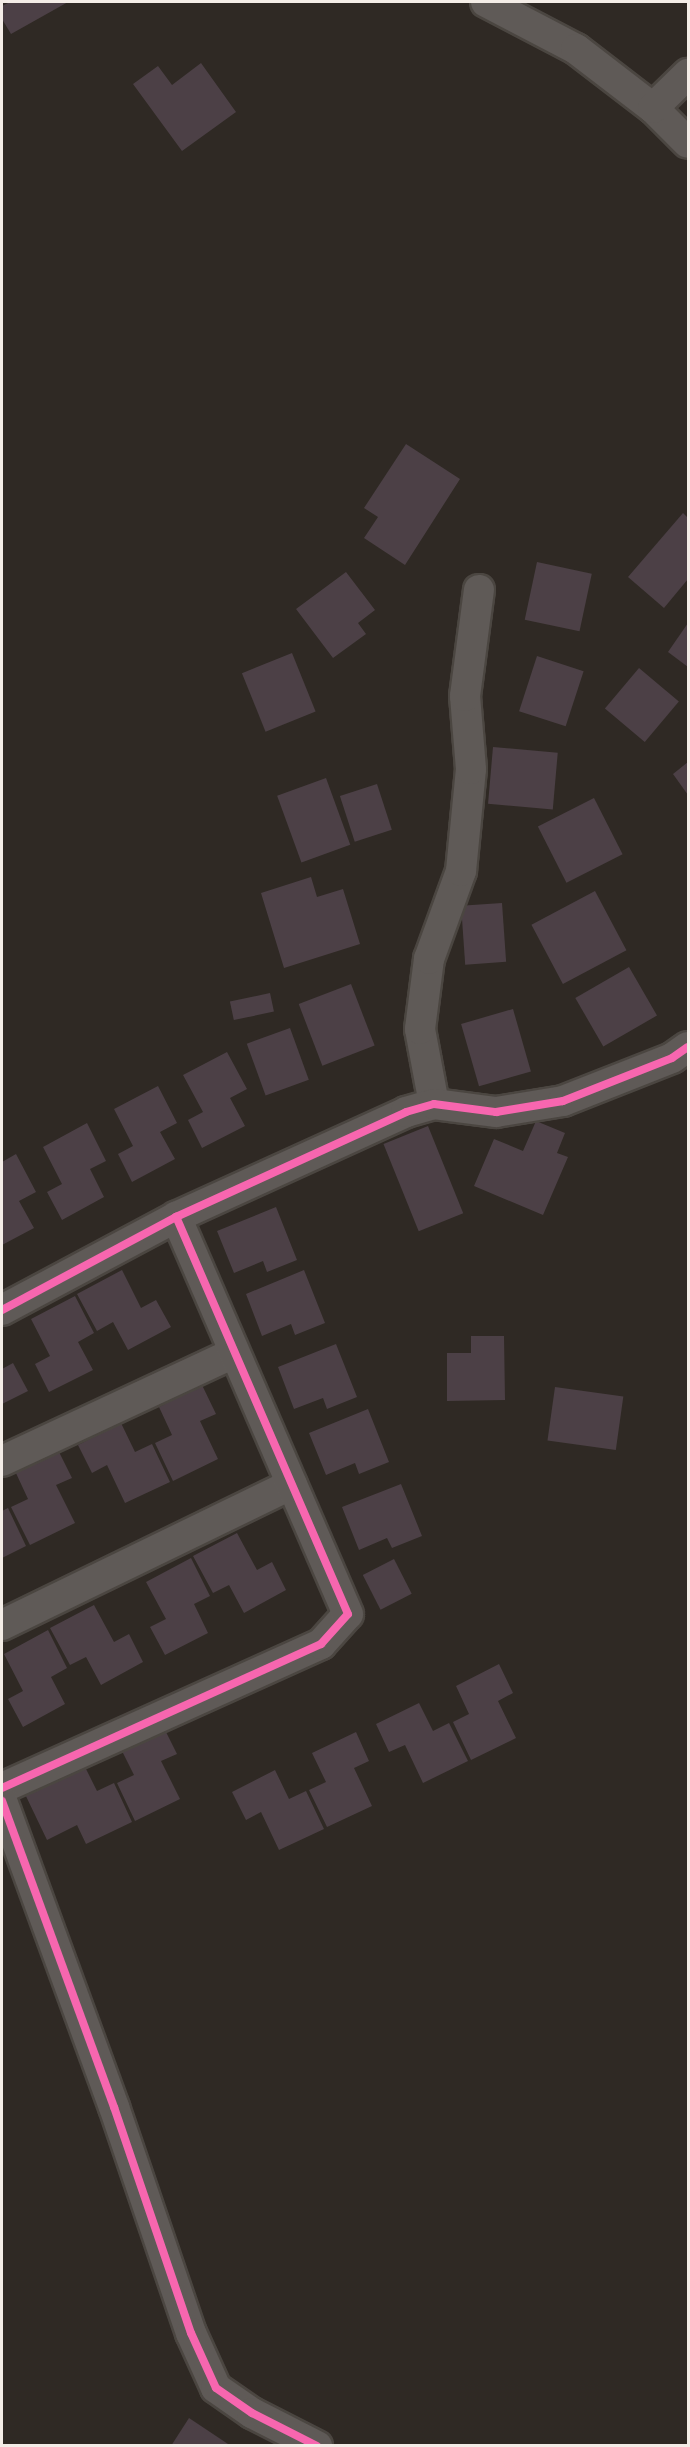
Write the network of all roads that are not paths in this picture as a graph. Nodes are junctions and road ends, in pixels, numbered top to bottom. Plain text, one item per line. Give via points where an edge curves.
1 (486, 2) edge
2 (688, 74) edge
3 (653, 108) junction
4 (688, 142) edge
5 (479, 590) dead end
6 (688, 1047) edge
7 (434, 1104) junction
8 (176, 1217) junction
9 (2, 1310) edge
10 (234, 1353) junction
11 (2, 1461) edge
12 (292, 1484) junction
13 (2, 1625) edge
14 (2, 1788) edge
15 (2, 1801) edge
16 (317, 2445) edge

1 - 3 street via 576,49
2 - 3 street
3 - 4 street
5 - 7 street via 465,696 471,769 461,871 429,959 420,1029
6 - 7 street via 672,1058 563,1101 496,1112
7 - 8 street via 406,1112
8 - 9 street
8 - 10 street
10 - 11 street
10 - 12 street
12 - 13 street
12 - 14 street via 348,1614 321,1644
15 - 16 street via 114,2107 191,2333 216,2388 252,2413

